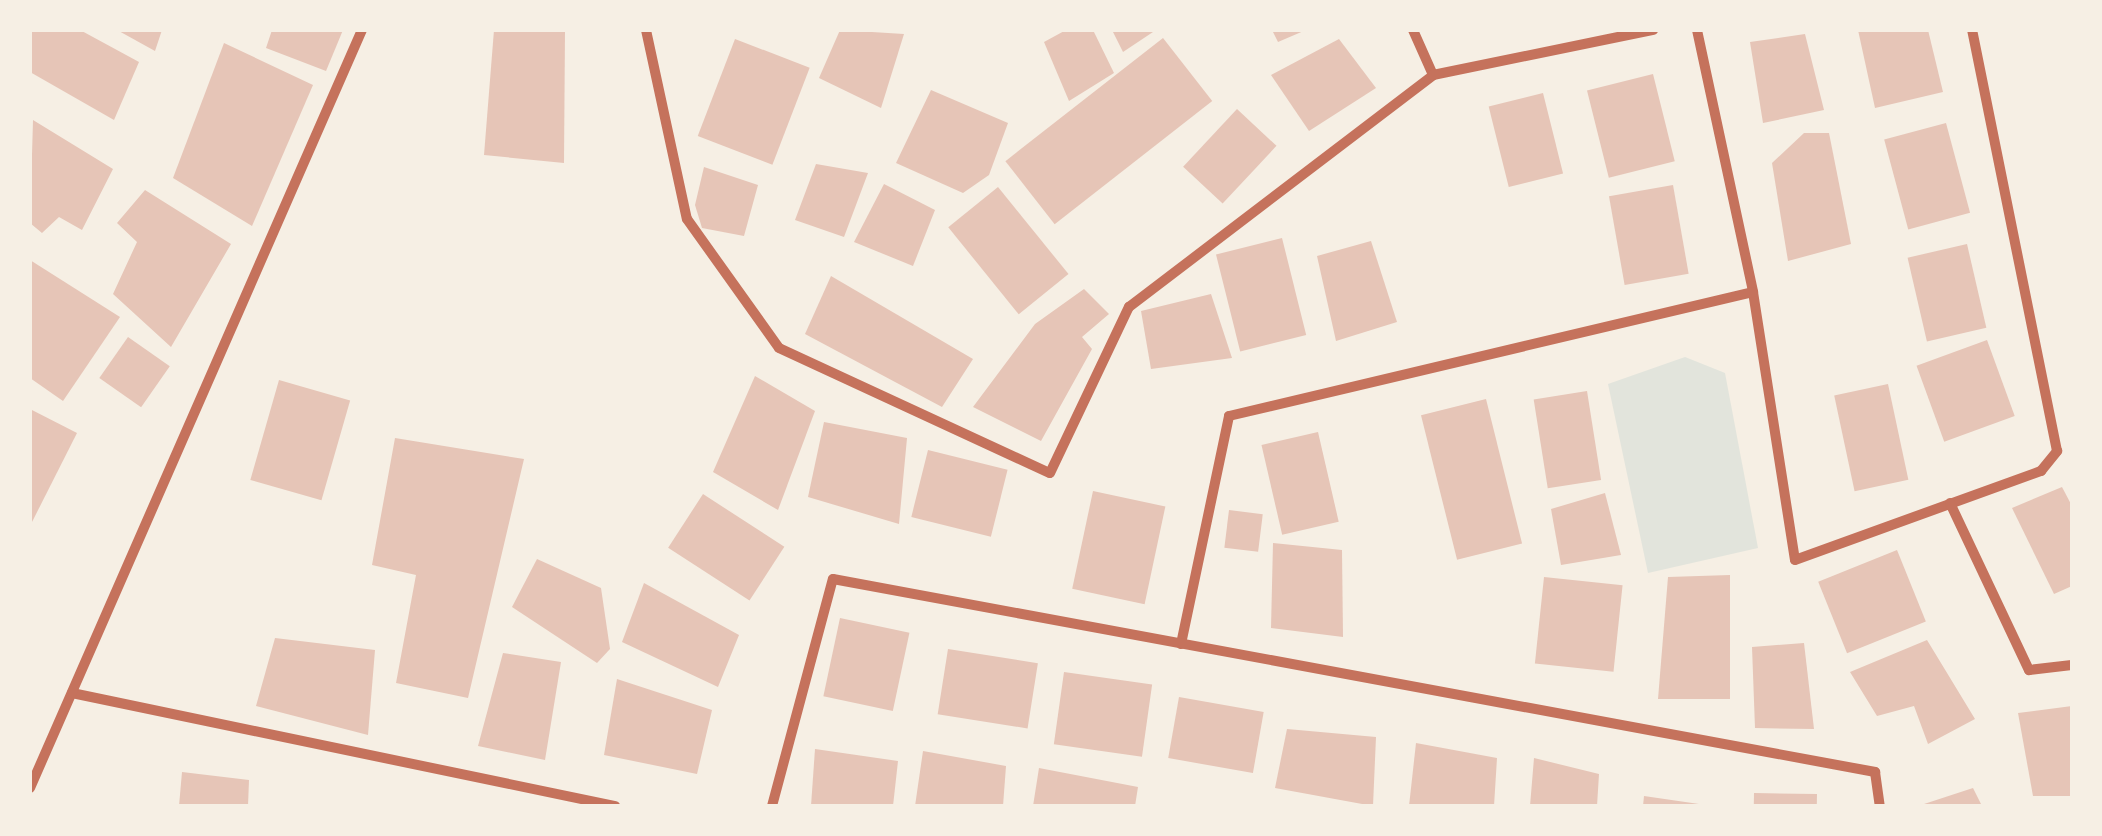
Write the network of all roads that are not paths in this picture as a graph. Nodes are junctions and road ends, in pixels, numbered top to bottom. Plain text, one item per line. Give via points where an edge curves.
1 (362, 30) edge
2 (646, 30) edge
3 (1413, 30) edge
4 (1654, 30) edge
5 (1697, 30) edge
6 (1972, 30) edge
7 (1433, 75) junction
8 (1753, 292) junction
9 (1950, 503) junction
10 (1181, 644) junction
11 (2072, 666) edge
12 (72, 693) junction
13 (30, 788) edge
14 (562, 801) edge
15 (615, 806) edge
16 (772, 806) edge
17 (1880, 806) edge

1 - 12 street
2 - 7 street via 686,219 779,348 1050,472 1128,307
3 - 7 street
4 - 7 street
5 - 8 street
6 - 9 street via 2056,451 2041,470
8 - 9 street via 1794,560
8 - 10 street via 1229,416
9 - 11 street via 2029,670
10 - 16 street via 833,580
10 - 17 street via 1875,772
12 - 13 street
12 - 14 street
14 - 15 street

